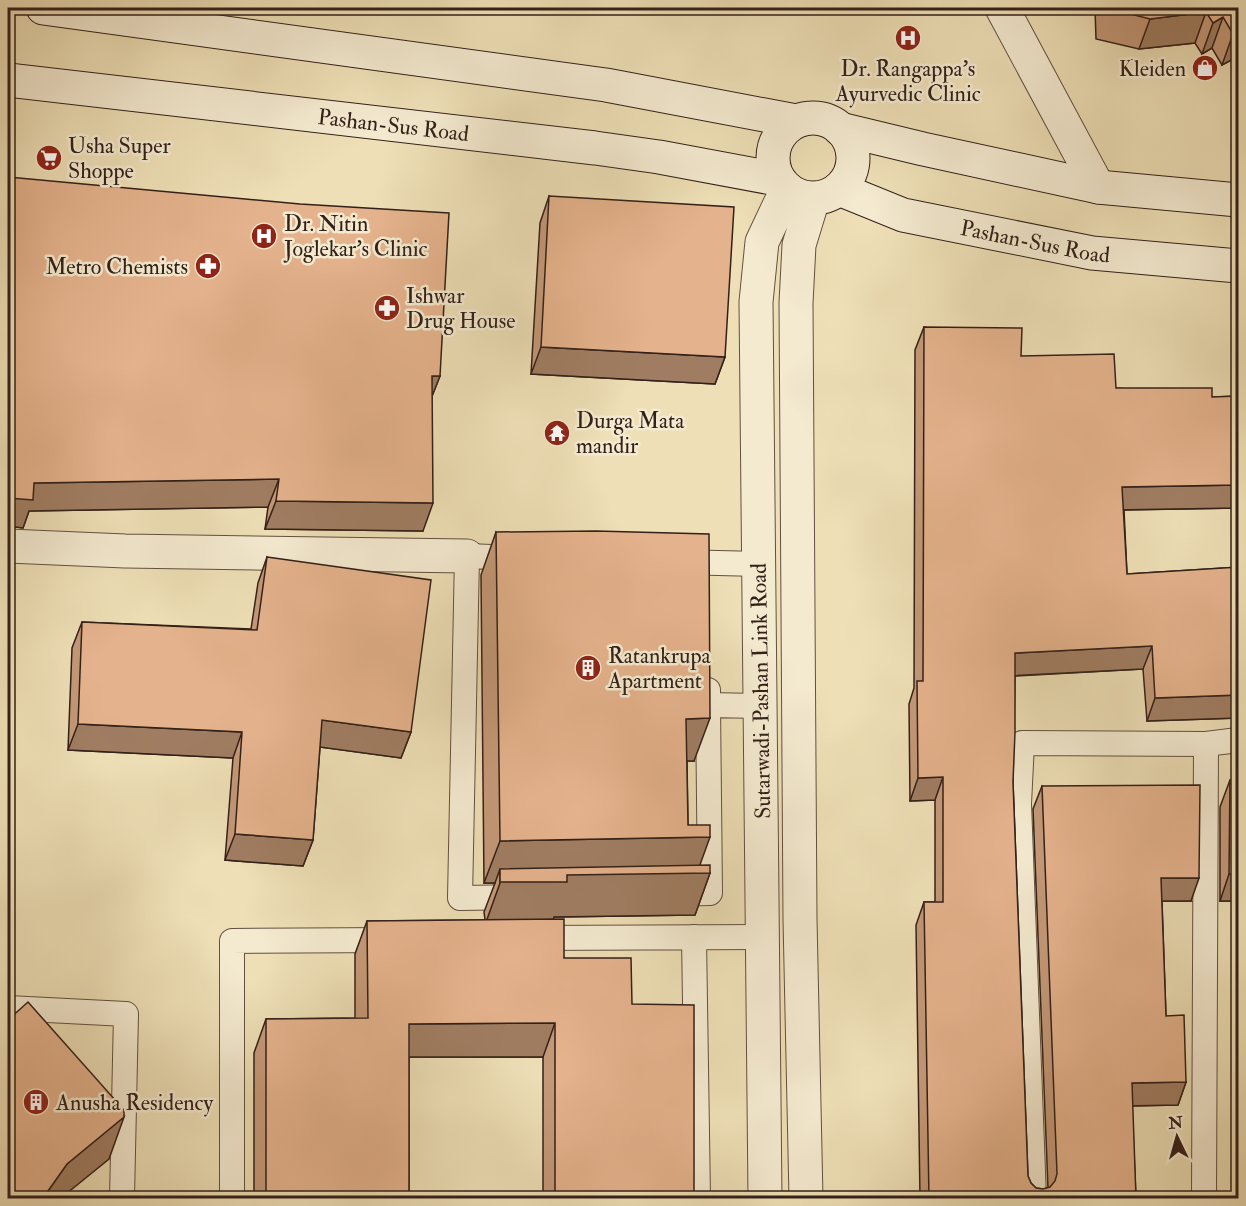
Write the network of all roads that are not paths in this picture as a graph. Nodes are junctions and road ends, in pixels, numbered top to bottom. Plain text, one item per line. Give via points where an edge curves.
1 (44, 8) edge
2 (1002, 8) edge
3 (8, 80) edge
4 (796, 121) junction
5 (840, 129) junction
6 (1098, 187) junction
7 (804, 189) junction
8 (1239, 200) edge
9 (1239, 266) edge
10 (8, 546) edge
11 (467, 556) junction
12 (536, 558) edge
13 (650, 561) edge
14 (759, 564) junction
15 (708, 669) edge
16 (708, 705) junction
17 (760, 706) junction
18 (1239, 740) edge
19 (1206, 744) junction
20 (651, 894) edge
21 (543, 896) edge
22 (694, 937) junction
23 (762, 937) junction
24 (422, 939) edge
25 (505, 939) edge
26 (8, 1008) edge
27 (122, 1198) edge
28 (232, 1198) edge
29 (698, 1198) edge
30 (765, 1198) edge
31 (806, 1198) edge
32 (1034, 1198) edge
33 (1204, 1198) edge

1 - 4 street via 606,85
2 - 6 street
3 - 7 street, Pashan-Sus Road via 595,148 659,157
4 - 5 street via 821,119
4 - 7 street via 777,139 773,165
5 - 6 street
5 - 7 street via 853,154 847,178
6 - 8 street
7 - 9 street, Pashan-Sus Road via 903,215 1092,253
7 - 14 street, Sutarwadi-Pashan Link Road via 762,242 756,302
7 - 31 street, Sutarwadi-Pashan Link Road via 796,303
10 - 11 street
11 - 12 lane
11 - 21 lane via 460,898
13 - 14 lane via 708,574
14 - 17 street, Sutarwadi-Pashan Link Road
15 - 16 lane
16 - 17 lane
16 - 20 lane via 710,893
17 - 23 street, Sutarwadi-Pashan Link Road
18 - 19 lane
19 - 32 lane via 1022,743 1019,804
19 - 33 lane
22 - 23 lane
22 - 25 lane
22 - 29 lane
23 - 30 street, Sutarwadi-Pashan Link Road
24 - 28 lane via 232,941
26 - 27 lane via 126,1014

